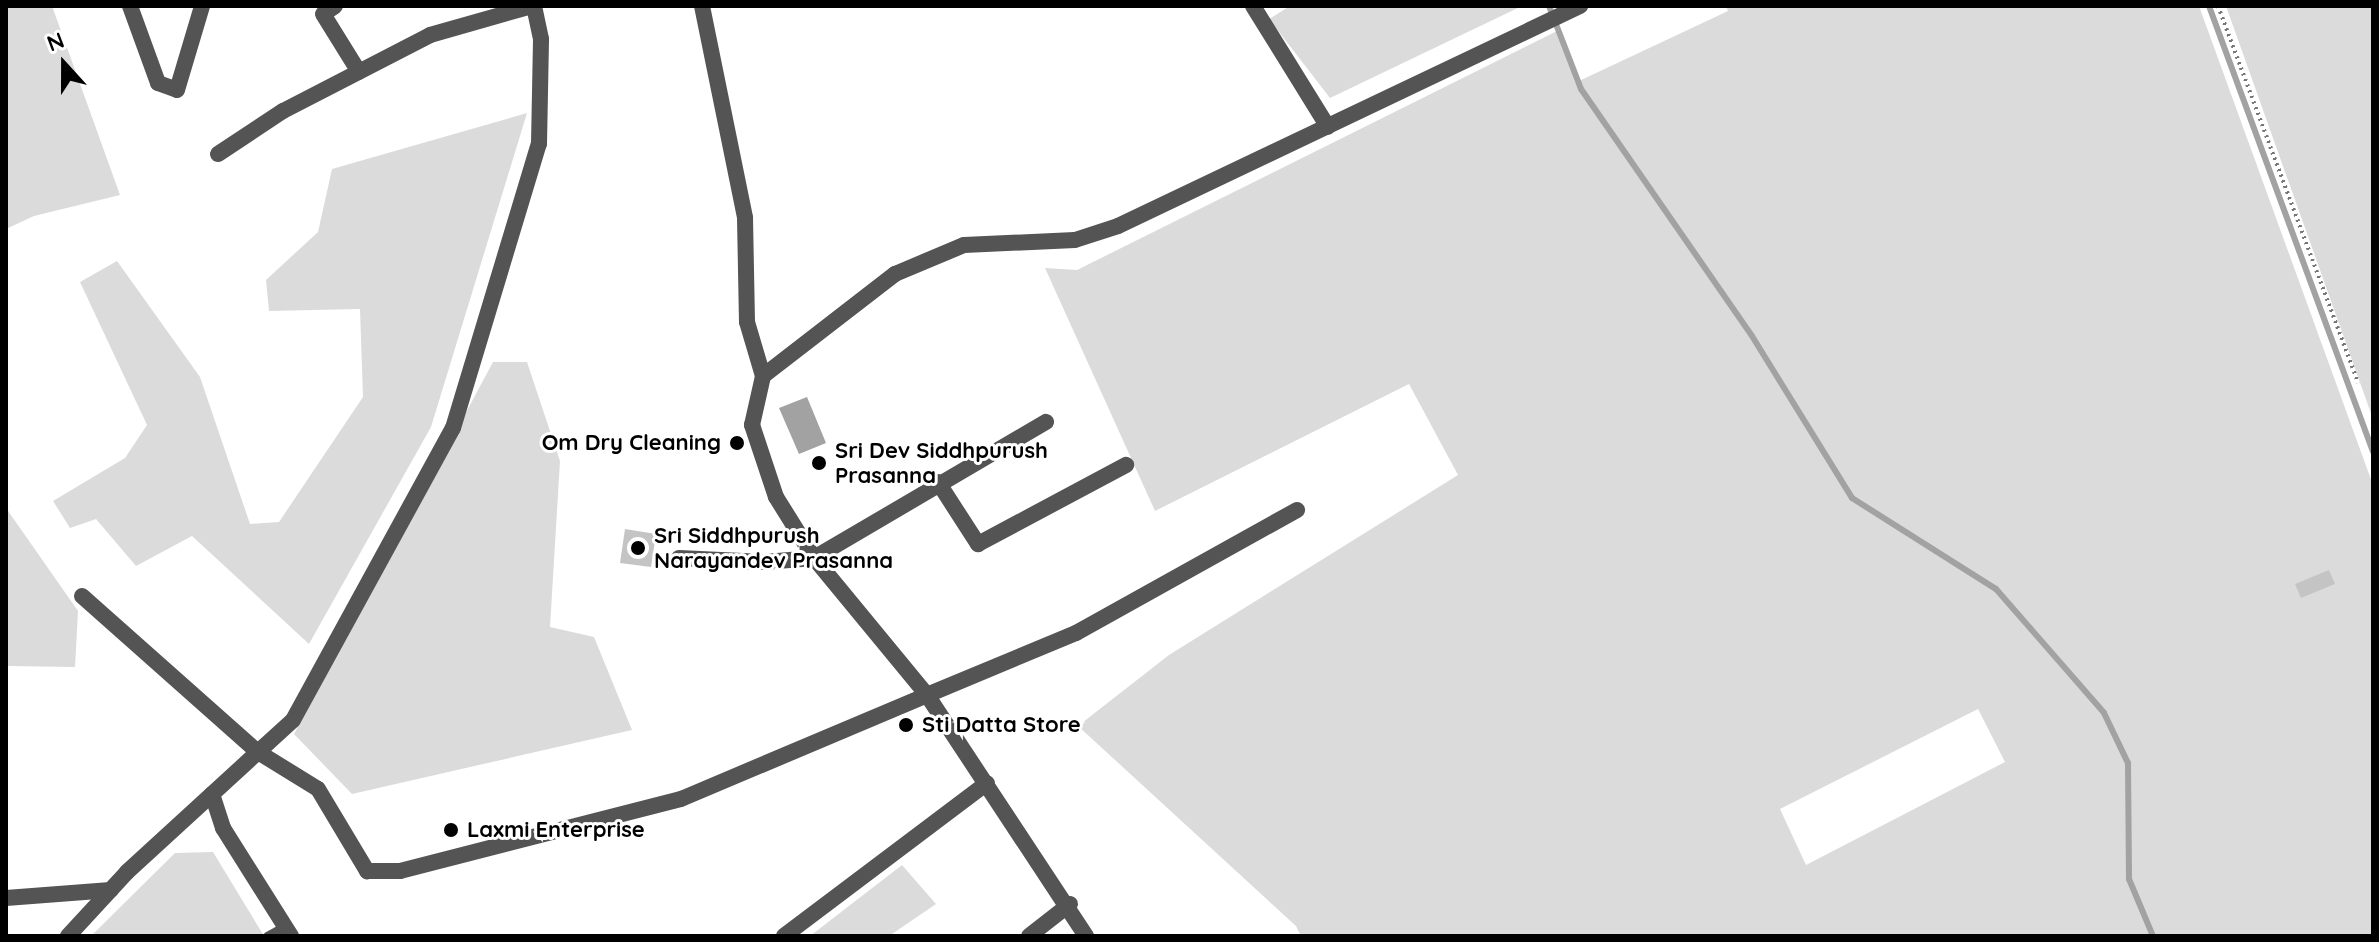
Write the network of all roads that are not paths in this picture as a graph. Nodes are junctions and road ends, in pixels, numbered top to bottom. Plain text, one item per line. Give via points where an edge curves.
1 (130, 6) edge
2 (202, 6) edge
3 (335, 6) edge
4 (533, 6) edge
5 (702, 6) edge
6 (1253, 6) edge
7 (1580, 6) edge
8 (359, 72) junction
9 (1328, 127) junction
10 (218, 154) dead end
11 (763, 376) junction
12 (1046, 422) dead end
13 (1126, 465) dead end
14 (938, 482) junction
15 (1297, 510) dead end
16 (679, 558) dead end
17 (814, 558) junction
18 (82, 596) dead end
19 (927, 695) junction
20 (258, 752) junction
21 (987, 783) junction
22 (212, 794) junction
23 (111, 890) junction
24 (6, 898) edge
25 (1070, 904) junction
26 (288, 931) edge
27 (68, 936) edge
28 (267, 936) edge
29 (784, 936) edge
30 (1029, 936) edge
31 (1086, 936) edge

1 - 2 street via 158,83 177,90
3 - 8 street via 323,14
4 - 8 street via 430,35
4 - 20 street via 541,39 539,144 514,241 453,428 293,720
5 - 11 street via 745,218 747,322
6 - 9 street
7 - 9 street
8 - 10 street via 283,111
9 - 11 street via 1118,226 1075,240 964,245 895,274
11 - 17 street via 752,425 776,497
12 - 14 street
13 - 14 street via 978,544
14 - 17 street
15 - 19 street via 1076,633
16 - 17 street
17 - 19 street
18 - 20 street
19 - 20 street via 681,799 400,871 367,871 318,789
19 - 21 street
20 - 22 street
21 - 25 street
21 - 29 street
22 - 23 street
22 - 26 street via 223,828
23 - 24 street
23 - 27 street
25 - 30 street
25 - 31 street
26 - 28 lane

